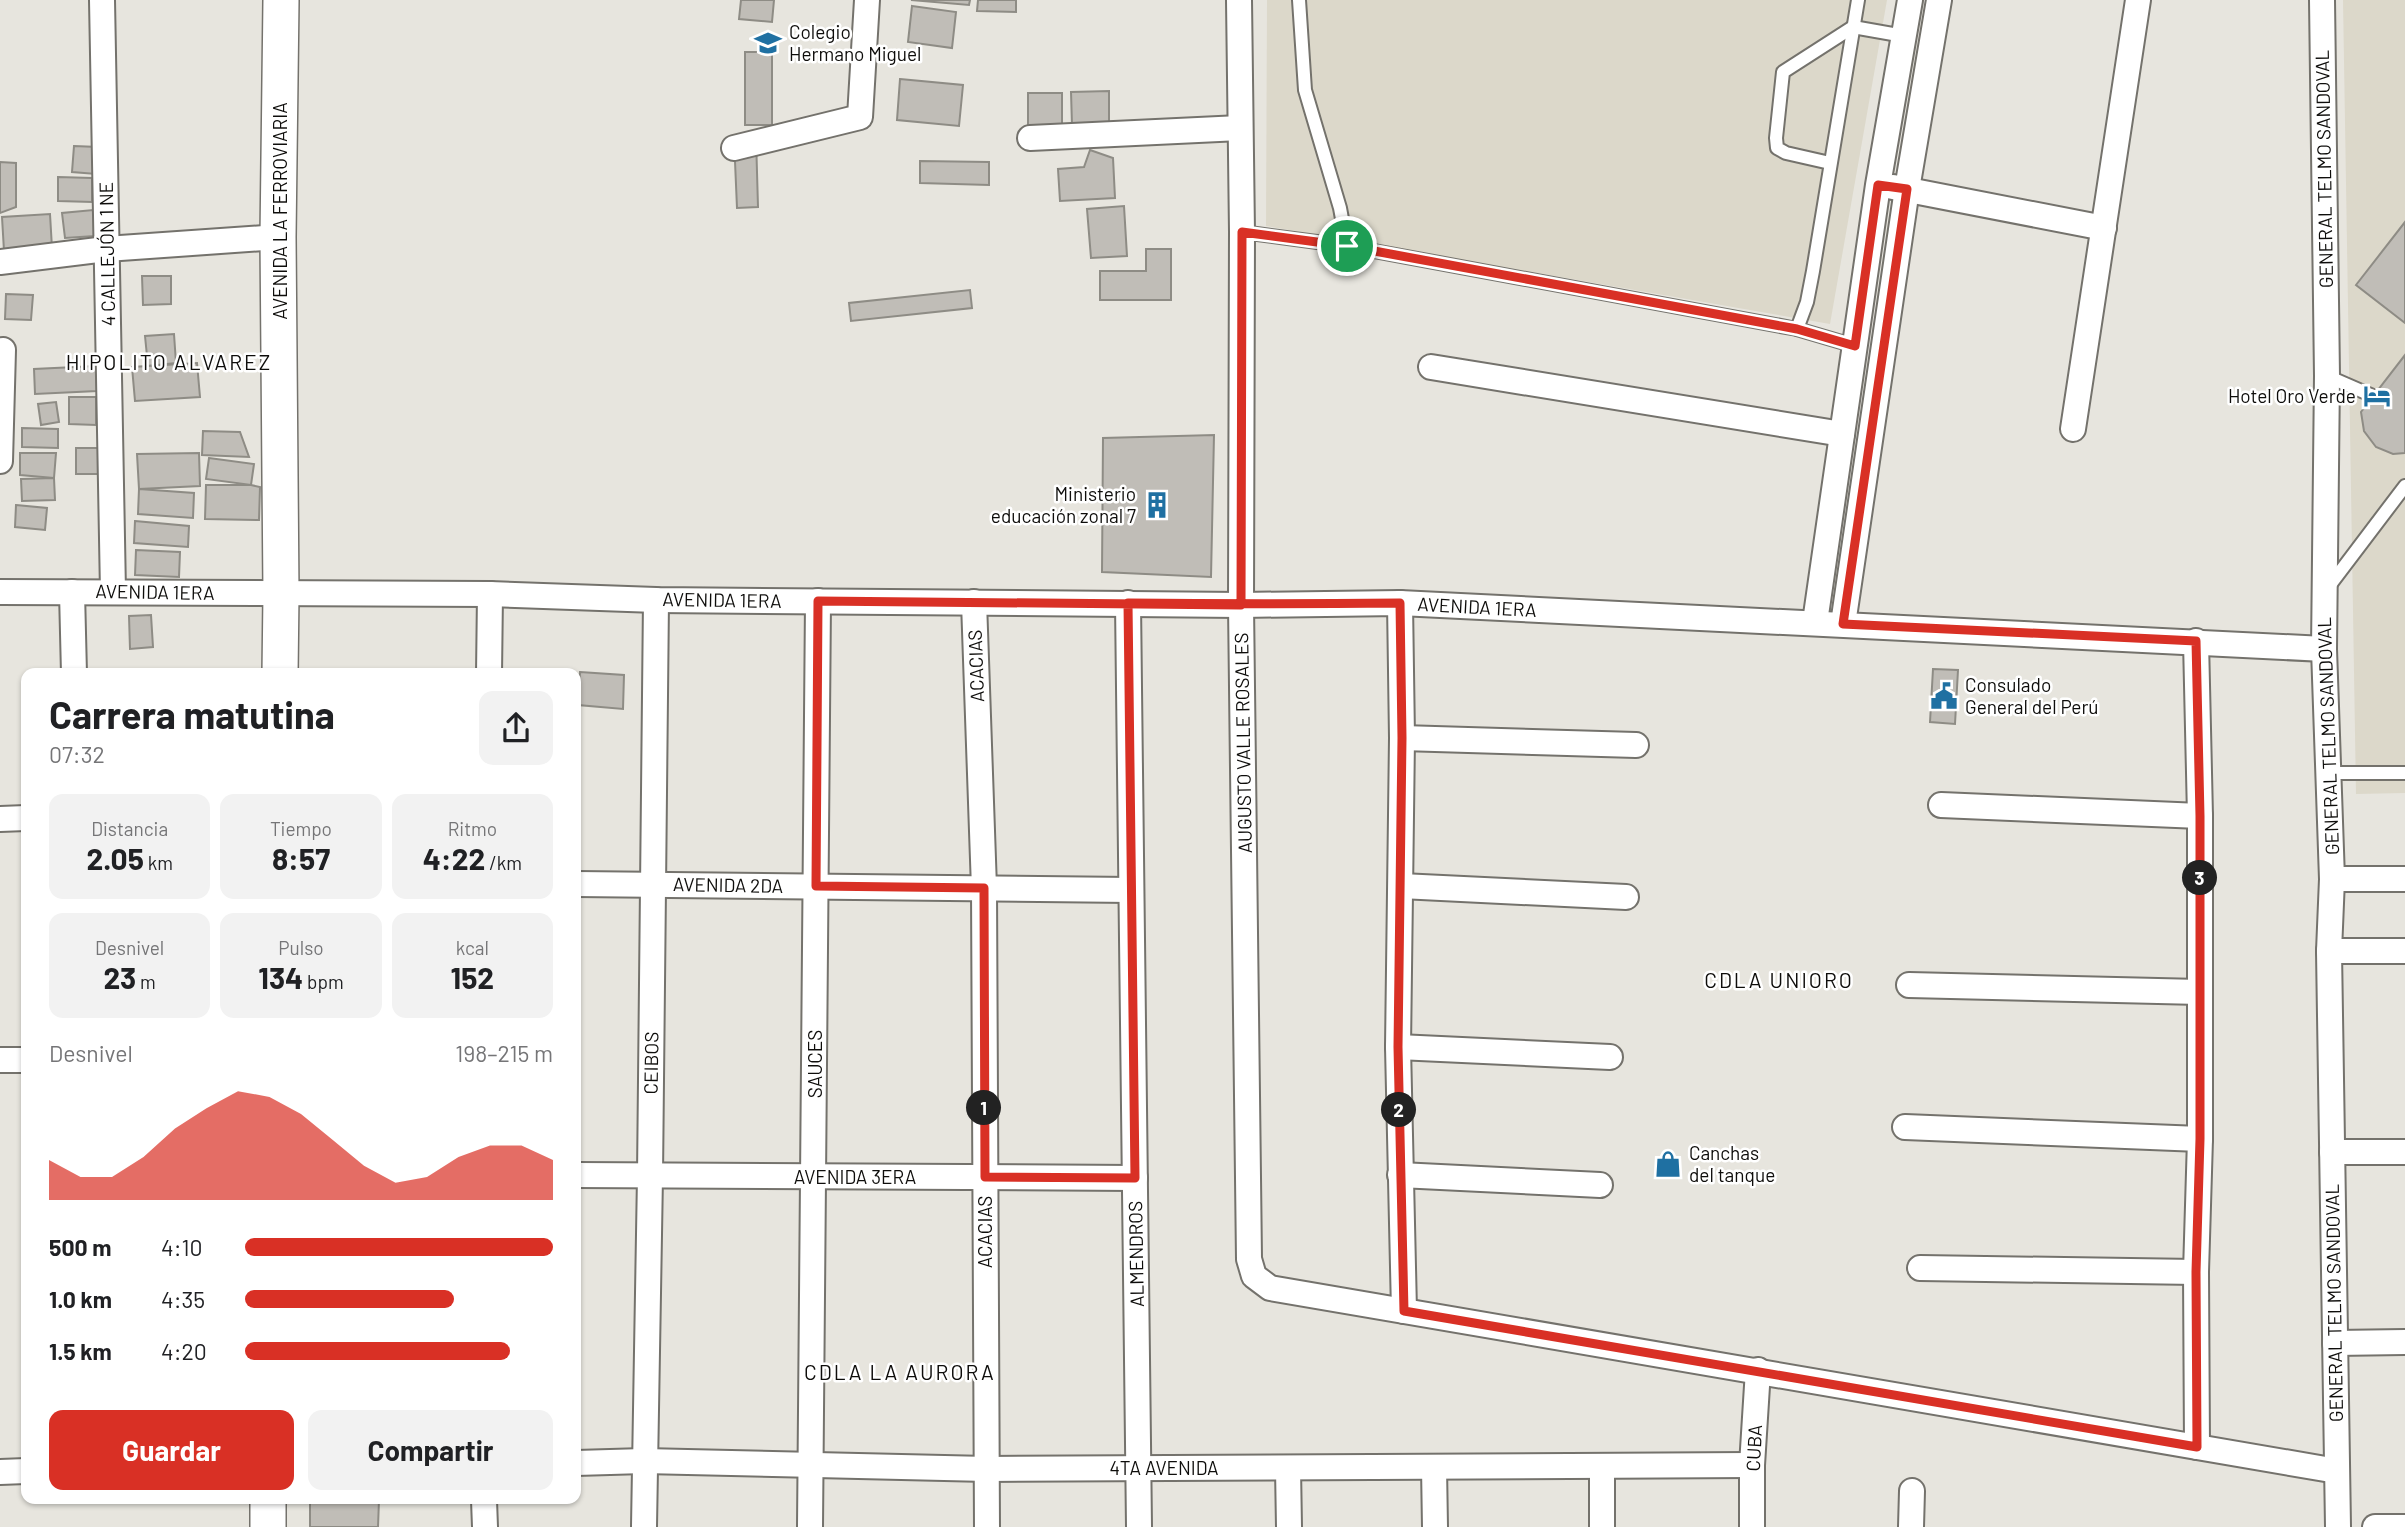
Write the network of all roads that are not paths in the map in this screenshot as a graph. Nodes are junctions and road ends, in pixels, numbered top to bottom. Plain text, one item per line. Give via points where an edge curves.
1 (102, 0) edge
2 (281, 0) edge
3 (298, 0) edge
4 (867, 0) edge
5 (1239, 0) edge
6 (1299, 0) edge
7 (1858, 0) edge
8 (1910, 0) edge
9 (1939, 0) edge
10 (2138, 0) edge
11 (2322, 0) edge
12 (1853, 27) junction
13 (1904, 36) junction
14 (1240, 128) junction
15 (1030, 138) dead end
16 (734, 148) dead end
17 (1830, 163) junction
18 (1878, 185) junction
19 (1907, 189) junction
20 (2104, 228) junction
21 (1242, 232) junction
22 (278, 237) junction
23 (1347, 246) junction
24 (106, 249) junction
25 (0, 262) edge
26 (1797, 329) junction
27 (1855, 346) junction
28 (3, 350) dead end
29 (1431, 367) dead end
30 (2327, 376) junction
31 (2373, 396) dead end
32 (2073, 429) dead end
33 (1842, 434) junction
34 (0, 461) edge
35 (2405, 486) edge
36 (0, 592) edge
37 (72, 592) junction
38 (113, 592) junction
39 (2325, 593) junction
40 (290, 594) junction
41 (489, 594) junction
42 (656, 600) junction
43 (818, 601) junction
44 (974, 602) junction
45 (1128, 603) junction
46 (1400, 603) junction
47 (1241, 605) junction
48 (1815, 622) junction
49 (1843, 624) junction
50 (2196, 641) junction
51 (2324, 649) junction
52 (75, 668) edge
53 (281, 668) edge
54 (296, 668) edge
55 (489, 668) edge
56 (1402, 738) junction
57 (1636, 745) dead end
58 (2328, 773) junction
59 (2405, 773) edge
60 (1941, 805) dead end
61 (2200, 816) junction
62 (21, 818) edge
63 (0, 819) edge
64 (2332, 879) junction
65 (2405, 879) edge
66 (581, 884) edge
67 (653, 885) junction
68 (816, 886) junction
69 (1401, 886) junction
70 (984, 888) junction
71 (1131, 890) junction
72 (1626, 897) dead end
73 (2329, 951) junction
74 (2405, 951) edge
75 (1909, 985) dead end
76 (2200, 992) junction
77 (1398, 1047) junction
78 (1610, 1057) dead end
79 (0, 1060) edge
80 (21, 1060) edge
81 (1905, 1127) dead end
82 (2200, 1139) junction
83 (2332, 1152) junction
84 (2405, 1152) edge
85 (581, 1175) edge
86 (1400, 1175) junction
87 (650, 1176) junction
88 (814, 1177) junction
89 (985, 1177) junction
90 (1135, 1178) junction
91 (1600, 1185) dead end
92 (1920, 1268) dead end
93 (2196, 1272) junction
94 (1404, 1311) junction
95 (2405, 1342) edge
96 (2335, 1343) junction
97 (1758, 1370) junction
98 (2197, 1447) junction
99 (644, 1461) junction
100 (581, 1463) edge
101 (1752, 1465) junction
102 (811, 1466) junction
103 (1602, 1466) junction
104 (1434, 1467) junction
105 (1139, 1468) junction
106 (1288, 1468) junction
107 (987, 1469) junction
108 (21, 1471) edge
109 (2337, 1471) junction
110 (0, 1472) edge
111 (1912, 1491) dead end
112 (268, 1504) edge
113 (292, 1504) edge
114 (484, 1504) edge
115 (268, 1527) edge
116 (292, 1527) edge
117 (485, 1527) edge
118 (644, 1527) edge
119 (810, 1527) edge
120 (987, 1527) edge
121 (1139, 1527) edge
122 (1289, 1527) edge
123 (1434, 1527) edge
124 (1602, 1527) edge
125 (1752, 1527) edge
126 (1911, 1527) edge
127 (2338, 1527) edge
128 (2375, 1527) edge
129 (2405, 1527) edge

1 - 24 street, 4 CALLEJÓN 1 NE
2 - 22 main road, AVENIDA LA FERROVIARIA
3 - 40 main road, AVENIDA LA FERROVIARIA
4 - 16 street via 860,117
5 - 14 street, AUGUSTO VALLE ROSALES
6 - 23 lane via 1305,90
7 - 12 lane
8 - 13 street
9 - 19 street
10 - 20 street
11 - 30 street, GENERAL TELMO SANDOVAL
12 - 13 lane
12 - 17 lane
12 - 17 lane via 1783,72 1777,148
13 - 18 street
14 - 15 street
14 - 21 street, AUGUSTO VALLE ROSALES
17 - 26 lane via 1807,302
18 - 19 street
18 - 27 street
19 - 20 street
19 - 49 street
20 - 32 street
21 - 23 lane
21 - 47 street, AUGUSTO VALLE ROSALES
22 - 24 street
22 - 40 main road, AVENIDA LA FERROVIARIA
23 - 26 lane
24 - 25 street
24 - 38 street, 4 CALLEJÓN 1 NE
26 - 27 lane
27 - 33 street
28 - 34 street
29 - 33 street
30 - 31 lane
30 - 39 street, GENERAL TELMO SANDOVAL
33 - 48 street
35 - 39 lane
36 - 37 street, AVENIDA 1ERA
37 - 38 street, AVENIDA 1ERA
37 - 52 street
38 - 40 street, AVENIDA 1ERA
39 - 51 street, GENERAL TELMO SANDOVAL
40 - 41 street, AVENIDA 1ERA
40 - 53 main road, AVENIDA LA FERROVIARIA
40 - 54 main road, AVENIDA LA FERROVIARIA
41 - 42 street, AVENIDA 1ERA
41 - 55 street
42 - 43 street, AVENIDA 1ERA
42 - 67 street, CEIBOS
43 - 44 street, AVENIDA 1ERA
43 - 68 street, SAUCES
44 - 45 street, AVENIDA 1ERA
44 - 70 street, ACACIAS
45 - 47 street, AVENIDA 1ERA
45 - 71 street, ALMENDROS
46 - 47 street, AVENIDA 1ERA
46 - 48 street, AVENIDA 1ERA
46 - 56 street
47 - 94 street, AUGUSTO VALLE ROSALES via 1249,1259 1254,1276 1270,1287
48 - 49 street, AVENIDA 1ERA
49 - 50 street, AVENIDA 1ERA
50 - 51 street, AVENIDA 1ERA
50 - 61 street
51 - 58 street, GENERAL TELMO SANDOVAL
56 - 57 street
56 - 69 street
58 - 59 lane
58 - 64 street, GENERAL TELMO SANDOVAL
60 - 61 street
61 - 76 street
62 - 63 street
64 - 65 street
64 - 73 street, GENERAL TELMO SANDOVAL
66 - 67 street, AVENIDA 2DA
67 - 68 street, AVENIDA 2DA
67 - 87 street, CEIBOS
68 - 70 street, AVENIDA 2DA
68 - 88 street, SAUCES
69 - 72 street
69 - 77 street
70 - 71 street, AVENIDA 2DA
70 - 89 street, ACACIAS
71 - 90 street, ALMENDROS
73 - 74 street
73 - 83 street, GENERAL TELMO SANDOVAL
75 - 76 street
76 - 82 street
77 - 78 street
77 - 86 street
79 - 80 street
81 - 82 street
82 - 93 street
83 - 84 street
83 - 96 street, GENERAL TELMO SANDOVAL
85 - 87 street, AVENIDA 3ERA
86 - 91 street
86 - 94 street
87 - 88 street, AVENIDA 3ERA
87 - 99 street, CEIBOS
88 - 89 street, AVENIDA 3ERA
88 - 102 street, SAUCES
89 - 90 street, AVENIDA 3ERA
89 - 107 street, ACACIAS
90 - 105 street, ALMENDROS
92 - 93 street
93 - 98 street
94 - 97 street
95 - 96 street
96 - 109 street, GENERAL TELMO SANDOVAL
97 - 98 street
97 - 101 street, CUBA
98 - 109 street
99 - 100 street, 4TA AVENIDA
99 - 102 street, 4TA AVENIDA
99 - 118 street, CEIBOS
101 - 103 street, 4TA AVENIDA
101 - 125 street, CUBA
102 - 107 street, 4TA AVENIDA
102 - 119 street, SAUCES
103 - 104 street, 4TA AVENIDA
103 - 124 street
104 - 106 street, 4TA AVENIDA
104 - 123 street
105 - 106 street, 4TA AVENIDA
105 - 107 street, 4TA AVENIDA
105 - 121 street, ALMENDROS
106 - 122 street
107 - 120 street, ACACIAS
108 - 110 street
109 - 127 street, GENERAL TELMO SANDOVAL
111 - 126 street
112 - 115 main road
113 - 116 main road
114 - 117 street
128 - 129 street

